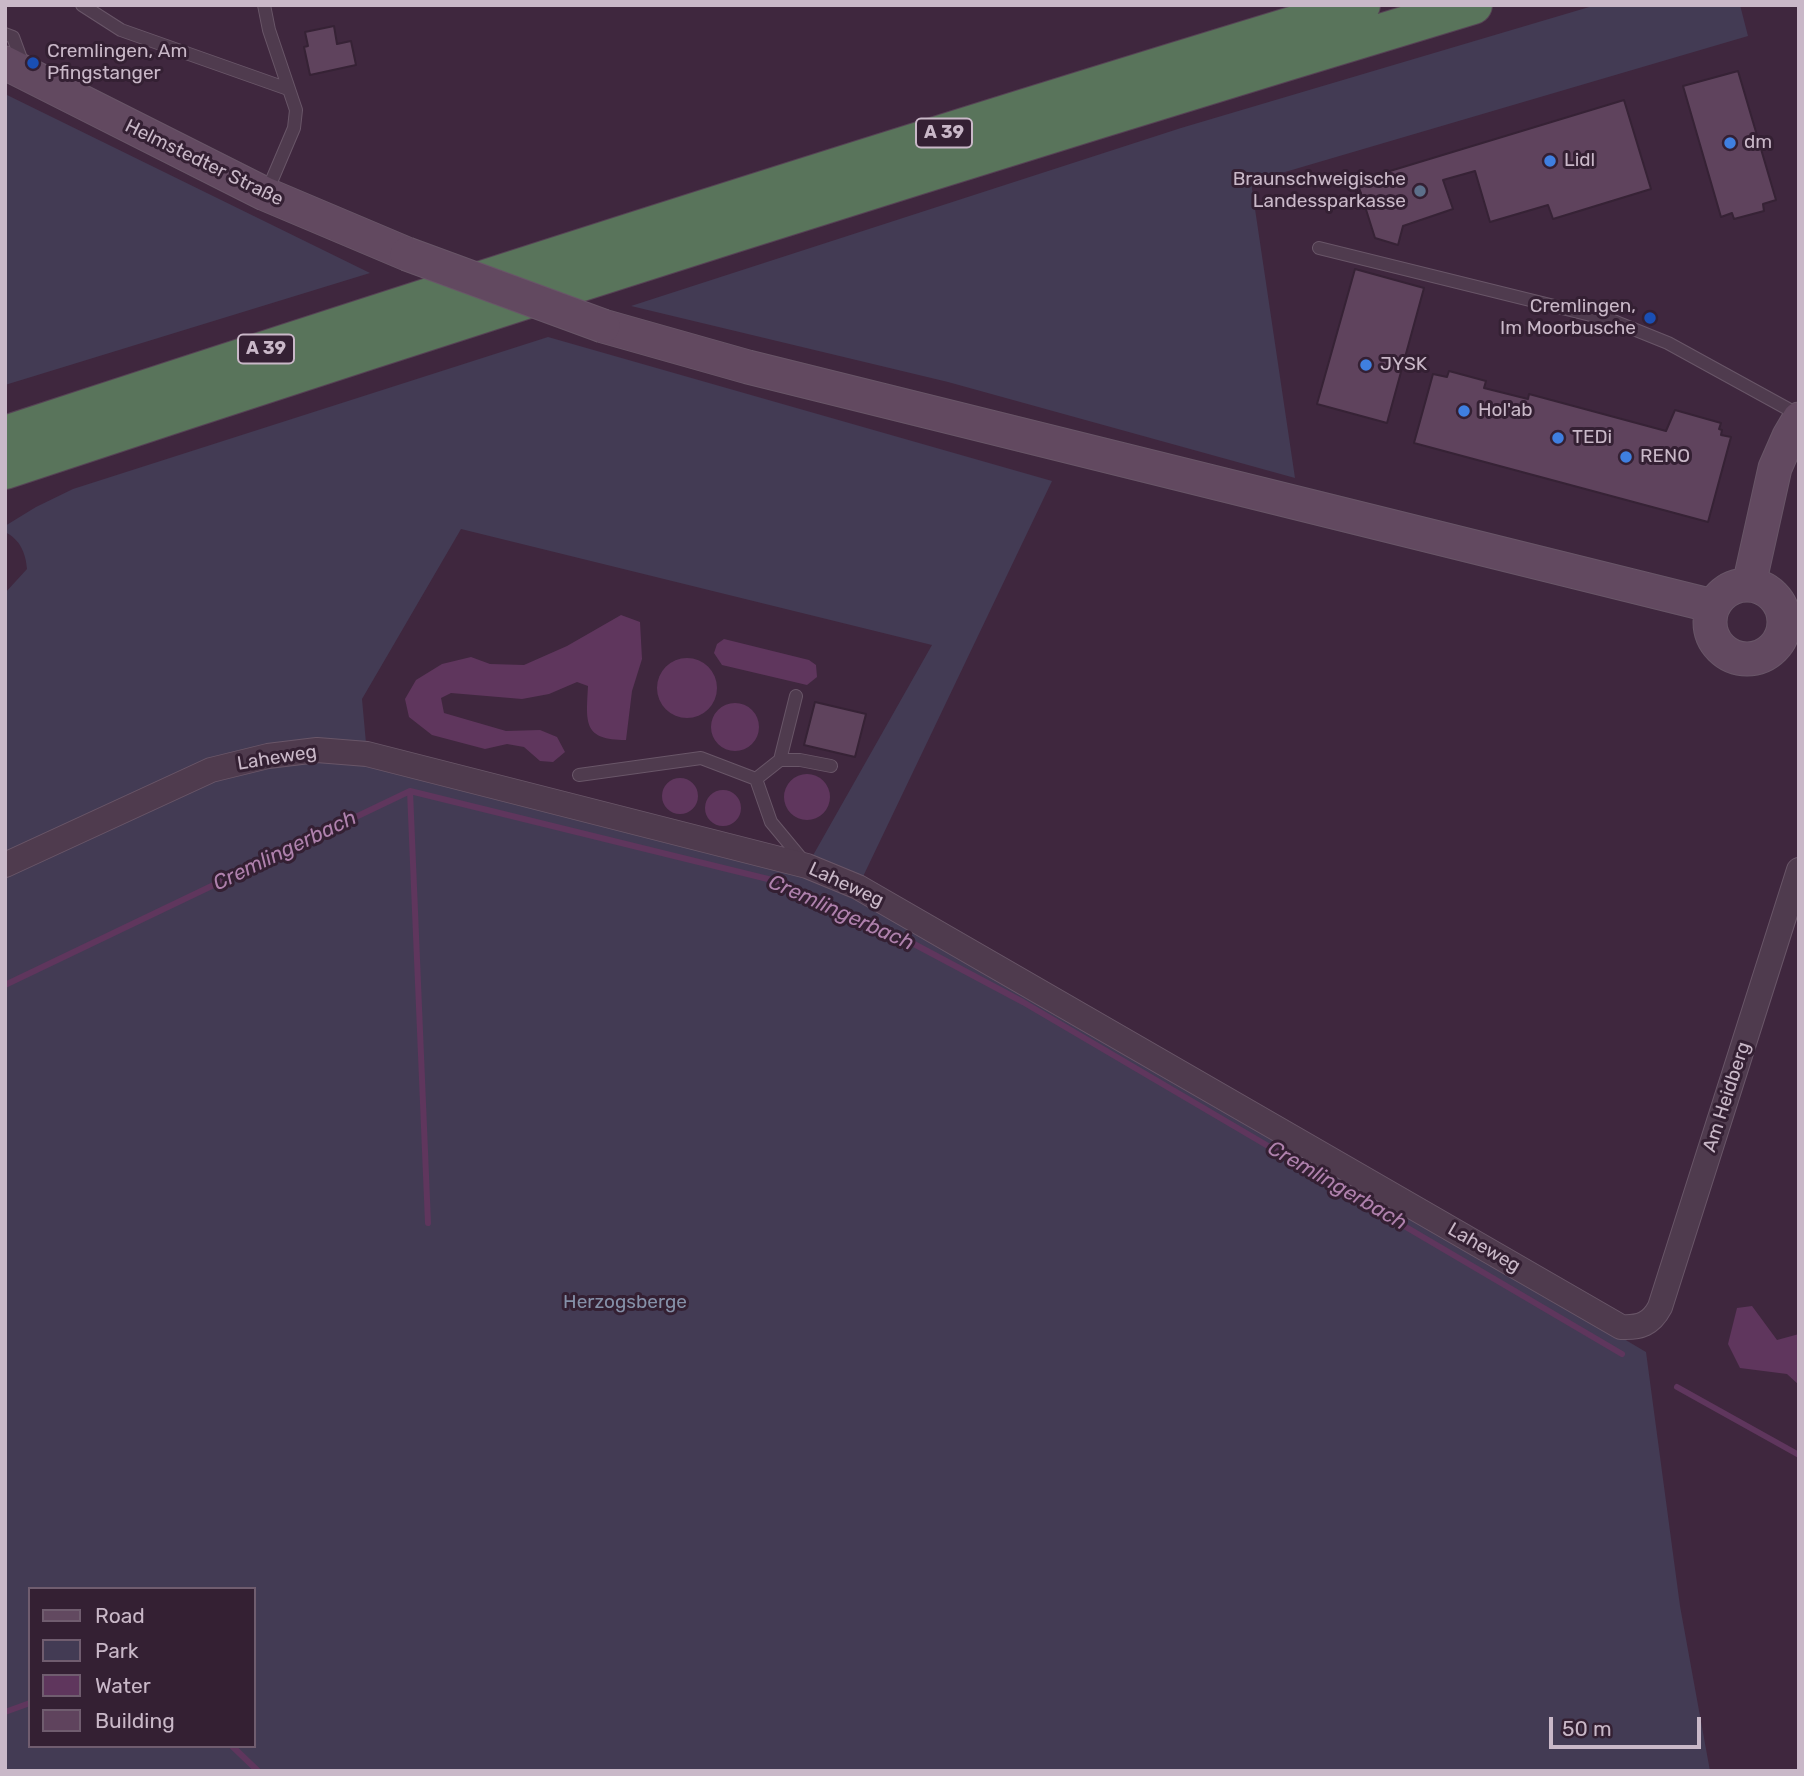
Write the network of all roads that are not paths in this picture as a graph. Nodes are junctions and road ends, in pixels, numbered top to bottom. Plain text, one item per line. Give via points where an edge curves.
1 (82, 5) edge
2 (264, 5) edge
3 (1361, 5) edge
4 (1473, 5) edge
5 (5, 34) edge
6 (9, 65) edge
7 (288, 89) junction
8 (265, 194) junction
9 (1320, 248) dead end
10 (1799, 417) edge
11 (115, 433) junction
12 (5, 435) edge
13 (5, 470) edge
14 (5, 496) edge
15 (1749, 585) junction
16 (1713, 606) junction
17 (1791, 621) edge
18 (796, 696) dead end
19 (780, 760) junction
20 (831, 766) dead end
21 (579, 775) dead end
22 (756, 779) junction
23 (5, 865) edge
24 (807, 866) junction
25 (1799, 870) edge
26 (1650, 1321) joint

1 - 7 lane via 121,30
2 - 7 lane
3 - 12 highway, A 39 via 527,264
4 - 11 highway, A 39 via 691,246
5 - 6 lane via 13,37 20,56
6 - 8 street, Helmstedter Straße
7 - 8 lane via 296,110 294,128
8 - 16 street, Helmstedter Straße, bridge via 407,254 603,326 748,367
9 - 10 lane via 1611,320 1668,343
10 - 15 street via 1775,468
11 - 13 highway, A 39
11 - 14 highway
15 - 16 street via 1728,590
15 - 17 street via 1773,596
16 - 17 street via 1711,634 1722,650 1739,659 1759,657 1775,647
18 - 19 lane
19 - 20 lane
19 - 22 lane
21 - 22 lane via 701,758
22 - 24 lane via 771,822
23 - 24 street, Laheweg via 211,770 317,750 367,754
24 - 26 street, Laheweg via 858,887 1621,1327 1636,1328
25 - 26 street, Am Heidberg via 1660,1307

